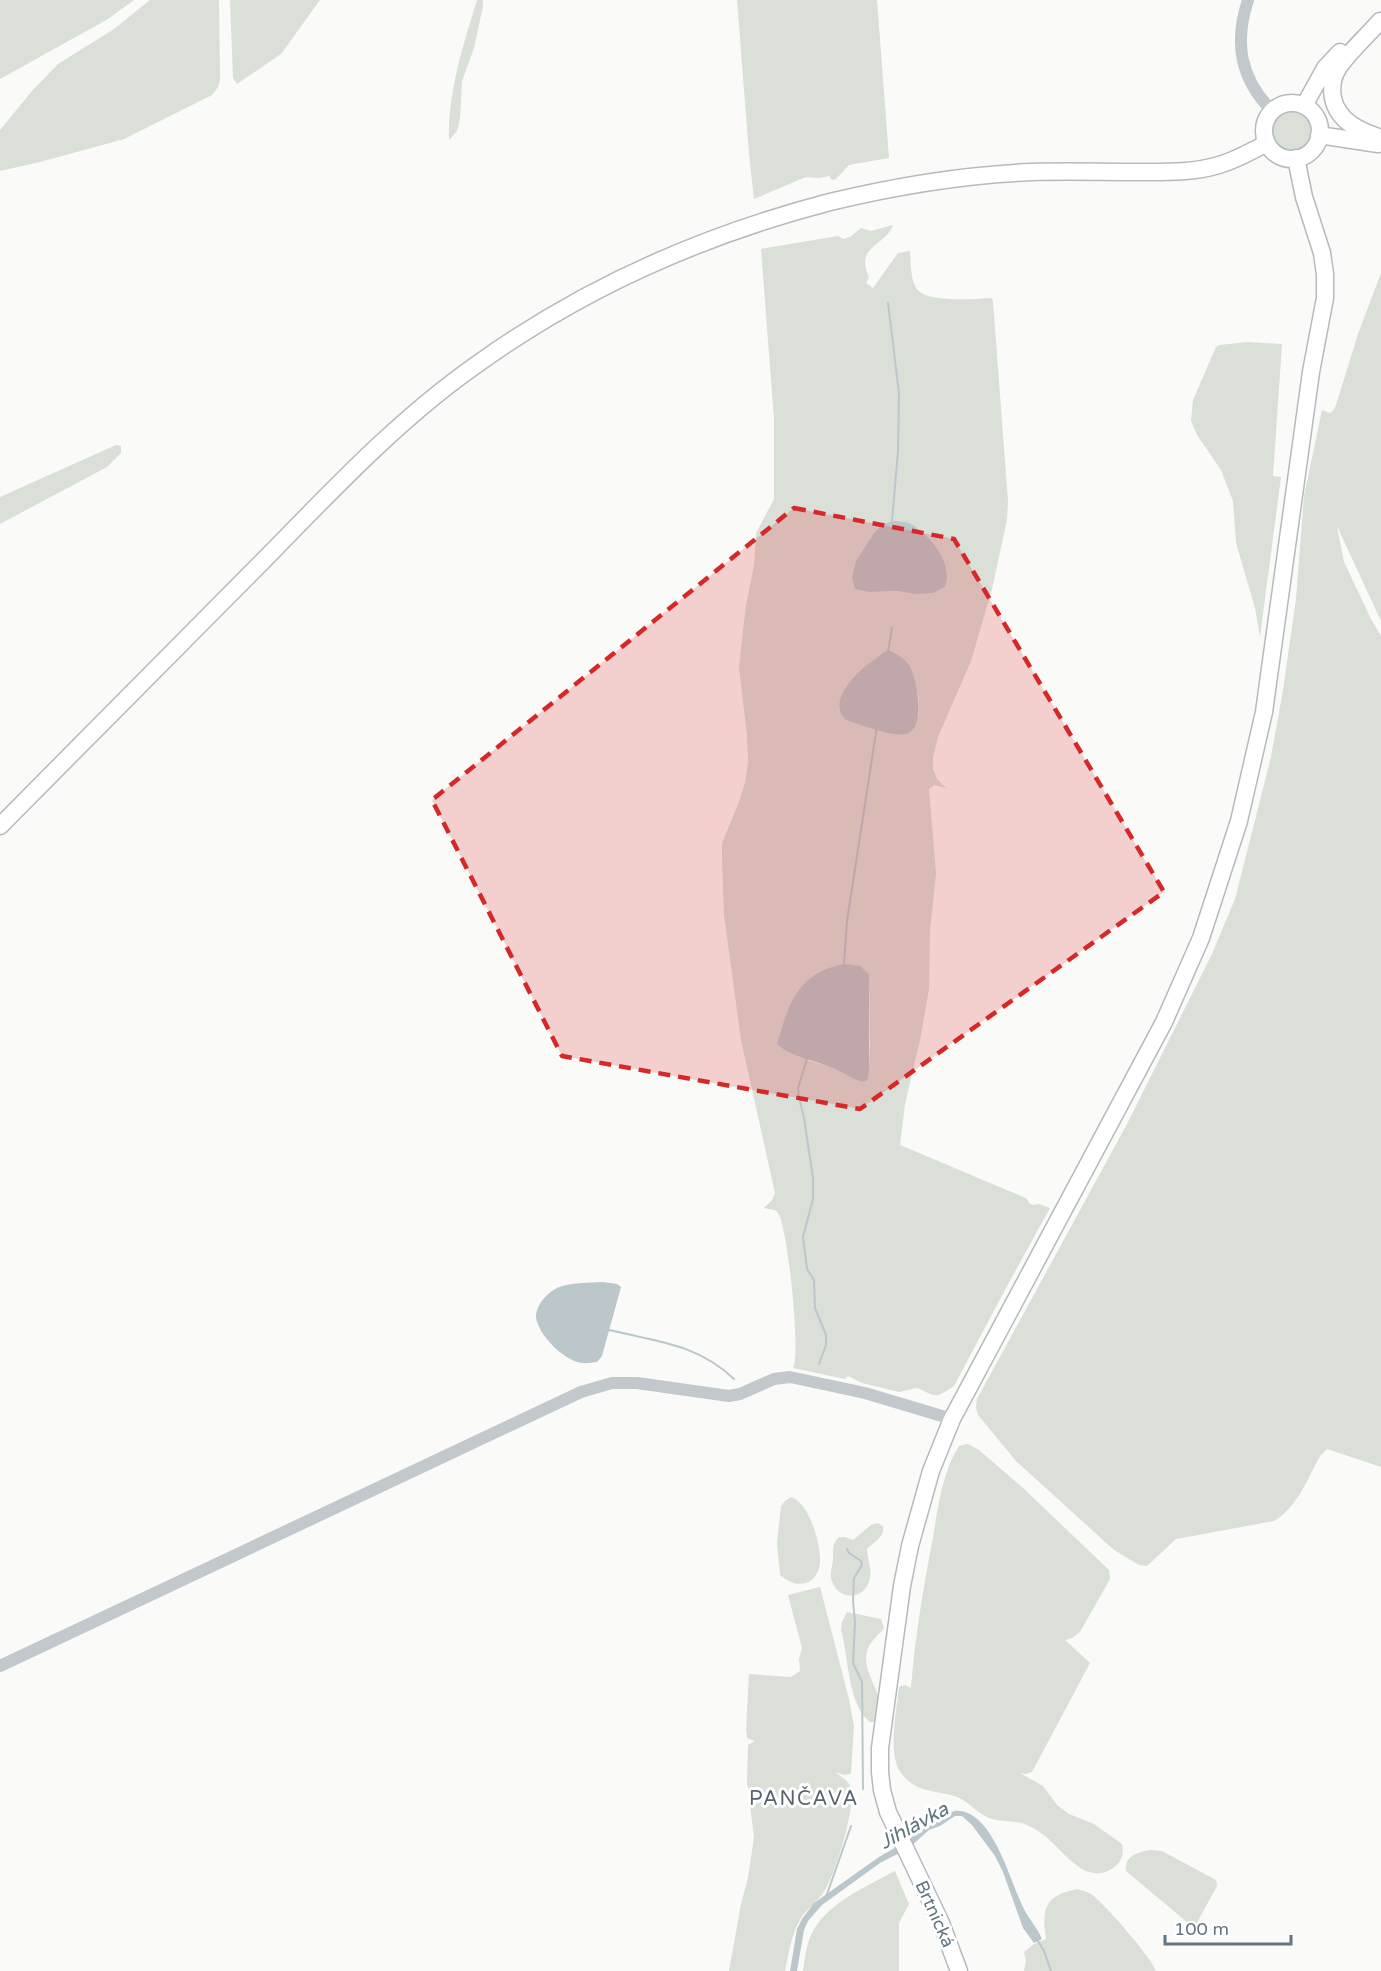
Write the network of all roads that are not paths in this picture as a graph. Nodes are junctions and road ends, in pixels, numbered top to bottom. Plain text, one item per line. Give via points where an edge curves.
1 (1248, 0) edge
2 (1380, 21) edge
3 (1304, 106) junction
4 (1272, 111) junction
5 (1319, 135) junction
6 (1381, 138) edge
7 (1267, 143) junction
8 (1381, 144) edge
9 (1296, 158) junction
10 (0, 826) edge
11 (952, 1419) junction
12 (0, 1666) edge
13 (959, 1971) edge

1 - 4 street via 1240,27 1243,64 1251,85
2 - 3 main road via 1336,56
2 - 6 main road via 1339,67 1332,82 1332,95 1342,118
3 - 4 main road via 1284,104
3 - 5 main road via 1317,118
4 - 7 main road via 1265,123
5 - 8 main road
5 - 9 main road via 1309,153
7 - 9 main road via 1279,155
7 - 10 main road via 1221,165 1182,171 1001,174 850,197 702,242 584,297 473,366 395,429
9 - 11 main road, Brtnická via 1322,254 1326,286 1264,712 1239,821 1201,938 1164,1022
11 - 12 street via 865,1393 790,1377 729,1396 637,1383 604,1384
11 - 13 main road, Brtnická via 910,1546 880,1748 882,1790 888,1812 941,1923

